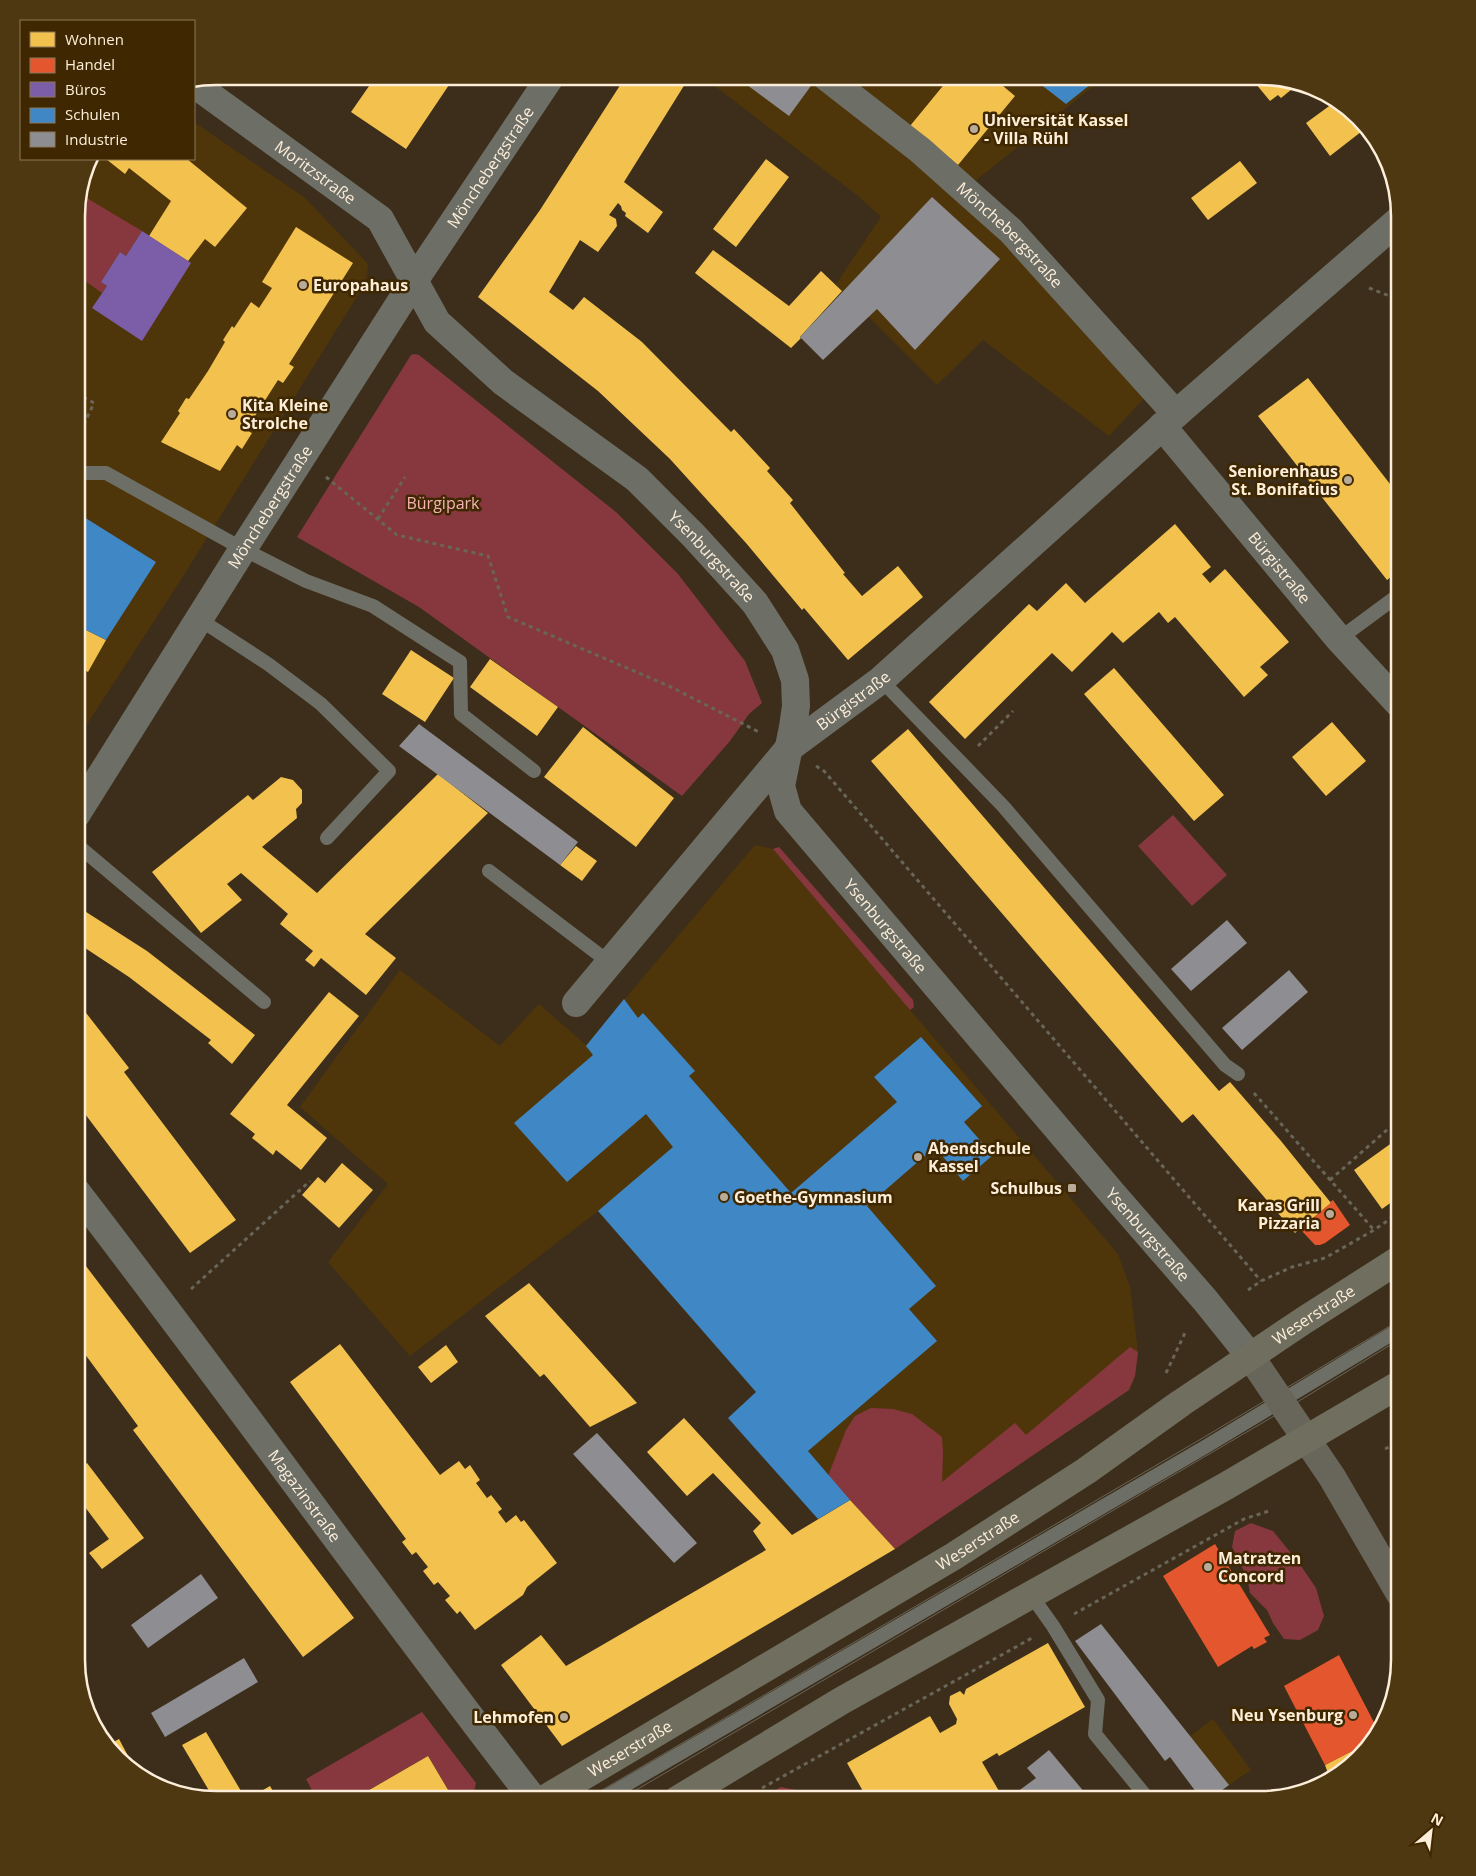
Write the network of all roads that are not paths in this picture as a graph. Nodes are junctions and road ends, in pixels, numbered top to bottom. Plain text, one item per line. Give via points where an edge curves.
1 (544, 85) edge
2 (837, 85) edge
3 (197, 86) edge
4 (1391, 227) edge
5 (414, 281) junction
6 (1169, 420) junction
7 (85, 473) edge
8 (243, 549) junction
9 (1391, 601) edge
10 (199, 619) junction
11 (1339, 639) junction
12 (881, 680) junction
13 (1391, 695) edge
14 (789, 748) junction
15 (534, 771) dead end
16 (85, 801) edge
17 (327, 838) dead end
18 (85, 852) edge
19 (489, 871) dead end
20 (610, 963) junction
21 (264, 1002) dead end
22 (576, 1003) dead end
23 (1238, 1074) road end
24 (85, 1203) edge
25 (1391, 1264) edge
26 (1391, 1335) edge
27 (1250, 1356) junction
28 (1391, 1389) edge
29 (1281, 1402) junction
30 (1307, 1440) junction
31 (1391, 1579) edge
32 (1031, 1595) junction
33 (527, 1791) edge
34 (558, 1791) edge
35 (615, 1791) edge
36 (692, 1791) edge
37 (1142, 1791) edge

1 - 5 street, Mönchebergstraße
2 - 6 street, Mönchebergstraße via 920,150 1011,231
3 - 5 street, Moritzstraße via 380,219
4 - 6 street, Bürgistraße
5 - 8 street, Mönchebergstraße
5 - 14 street, Ysenburgstraße via 437,322 503,382 637,479 754,603 784,650 795,680 796,706
6 - 11 street, Bürgistraße
6 - 12 street, Bürgistraße
7 - 8 lane via 106,472
8 - 10 street, Mönchebergstraße
8 - 15 lane via 306,581 373,606 460,662 460,714
9 - 11 lane
10 - 16 street, Mönchebergstraße
10 - 17 lane via 268,664 321,704 389,771
11 - 13 street, Bürgistraße
12 - 14 street, Bürgistraße
12 - 23 lane via 1003,806 1225,1065
14 - 20 street, Bürgistraße
14 - 27 street, Ysenburgstraße via 781,786 788,811
18 - 21 lane
19 - 20 lane
20 - 22 street, Bürgistraße
24 - 33 street, Magazinstraße
25 - 27 main road, Weserstraße
26 - 29 lane
27 - 29 main road, Ysenburgstraße
27 - 34 main road, Weserstraße via 1086,1471 954,1556
28 - 30 main road
29 - 30 main road, Ysenburgstraße
29 - 35 lane
30 - 31 main road, Ysenburgstraße
30 - 32 main road
32 - 36 main road via 841,1701
32 - 37 lane via 1098,1700 1095,1734

